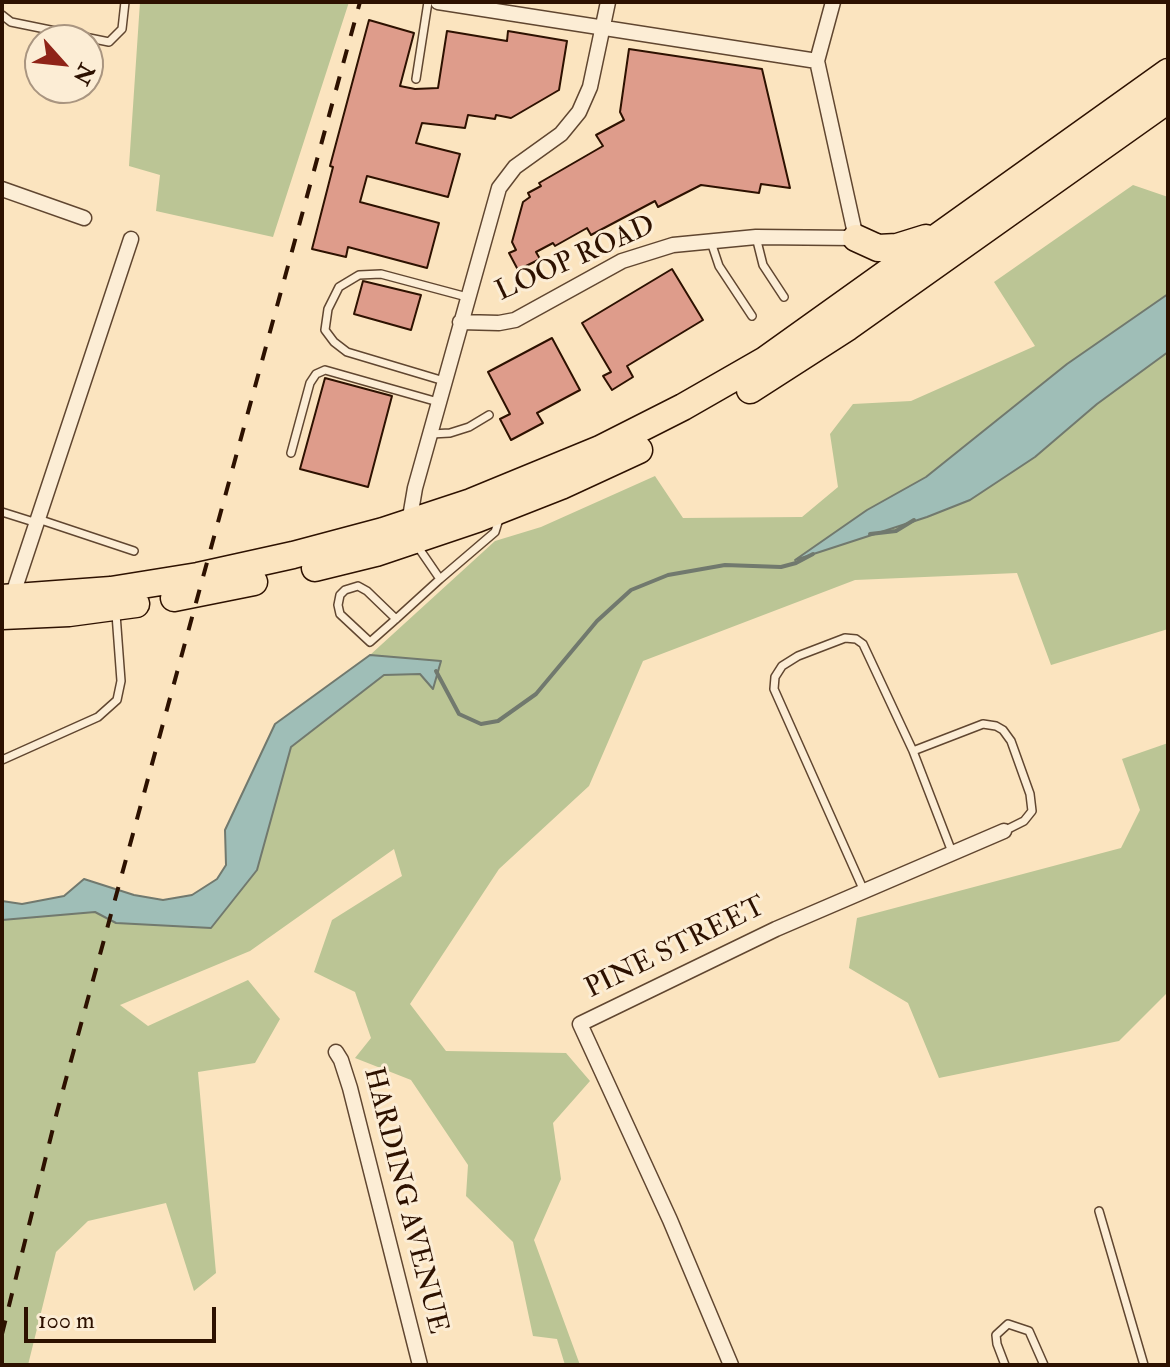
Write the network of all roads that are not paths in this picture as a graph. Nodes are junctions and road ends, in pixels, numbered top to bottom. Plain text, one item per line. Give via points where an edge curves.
1 (125, 2) edge
2 (428, 2) edge
3 (438, 2) edge
4 (608, 2) edge
5 (833, 2) edge
6 (2, 15) edge
7 (601, 27) junction
8 (817, 61) junction
9 (1168, 72) edge
10 (416, 79) dead end
11 (1168, 100) edge
12 (2, 189) edge
13 (84, 218) dead end
14 (965, 218) junction
15 (756, 237) junction
16 (856, 238) junction
17 (131, 239) dead end
18 (711, 240) junction
19 (467, 297) junction
20 (784, 297) dead end
21 (752, 316) dead end
22 (460, 322) junction
23 (444, 381) junction
24 (438, 402) junction
25 (489, 415) dead end
26 (429, 434) junction
27 (291, 453) dead end
28 (502, 510) junction
29 (2, 512) edge
30 (37, 521) junction
31 (412, 532) junction
32 (134, 551) dead end
33 (440, 579) junction
34 (5, 604) edge
35 (115, 607) junction
36 (396, 619) junction
37 (913, 751) junction
38 (2, 760) edge
39 (1004, 831) joint
40 (952, 852) junction
41 (864, 891) junction
42 (336, 1052) dead end
43 (1099, 1211) dead end
44 (420, 1365) edge
45 (731, 1365) edge
46 (1005, 1365) edge
47 (1044, 1365) edge
48 (1144, 1365) edge

1 - 6 lane via 122,29 109,42 11,22
2 - 10 lane
3 - 7 street
4 - 7 street
5 - 8 street
7 - 8 street
7 - 19 street via 593,77 579,112 561,134 515,167 499,188
8 - 16 street
9 - 14 highway
11 - 28 highway via 766,380 648,446
12 - 13 street
14 - 16 highway via 897,247 878,248
14 - 31 highway via 790,343 697,400
15 - 16 street, LOOP ROAD
15 - 18 street, LOOP ROAD
15 - 20 lane via 763,265
17 - 30 street
18 - 21 lane via 719,266
18 - 22 street, LOOP ROAD via 637,255 508,322
19 - 22 street
19 - 23 lane via 381,274 359,275 339,287 328,309 325,330 347,352
22 - 23 street
23 - 24 street
24 - 26 street
24 - 27 lane via 325,370 310,383
25 - 26 lane via 459,430
26 - 31 street via 413,496
28 - 31 highway
28 - 33 lane via 495,532
29 - 30 lane
30 - 32 lane
30 - 34 street
31 - 33 lane
31 - 34 highway via 198,576
31 - 35 highway via 297,573
33 - 36 lane
34 - 35 highway
35 - 38 lane via 121,681 117,700 98,717
36 - 36 lane via 370,642 340,614 340,595 358,586
37 - 39 lane via 983,724 1003,730 1032,811
37 - 40 lane
37 - 41 lane via 856,639 845,638 798,656 775,677 774,689
39 - 40 street, PINE STREET
40 - 41 street, PINE STREET
41 - 45 street, PINE STREET via 580,1024
42 - 44 street, HARDING AVENUE via 350,1088
43 - 48 lane
46 - 47 lane via 996,1335 1008,1324 1029,1331

